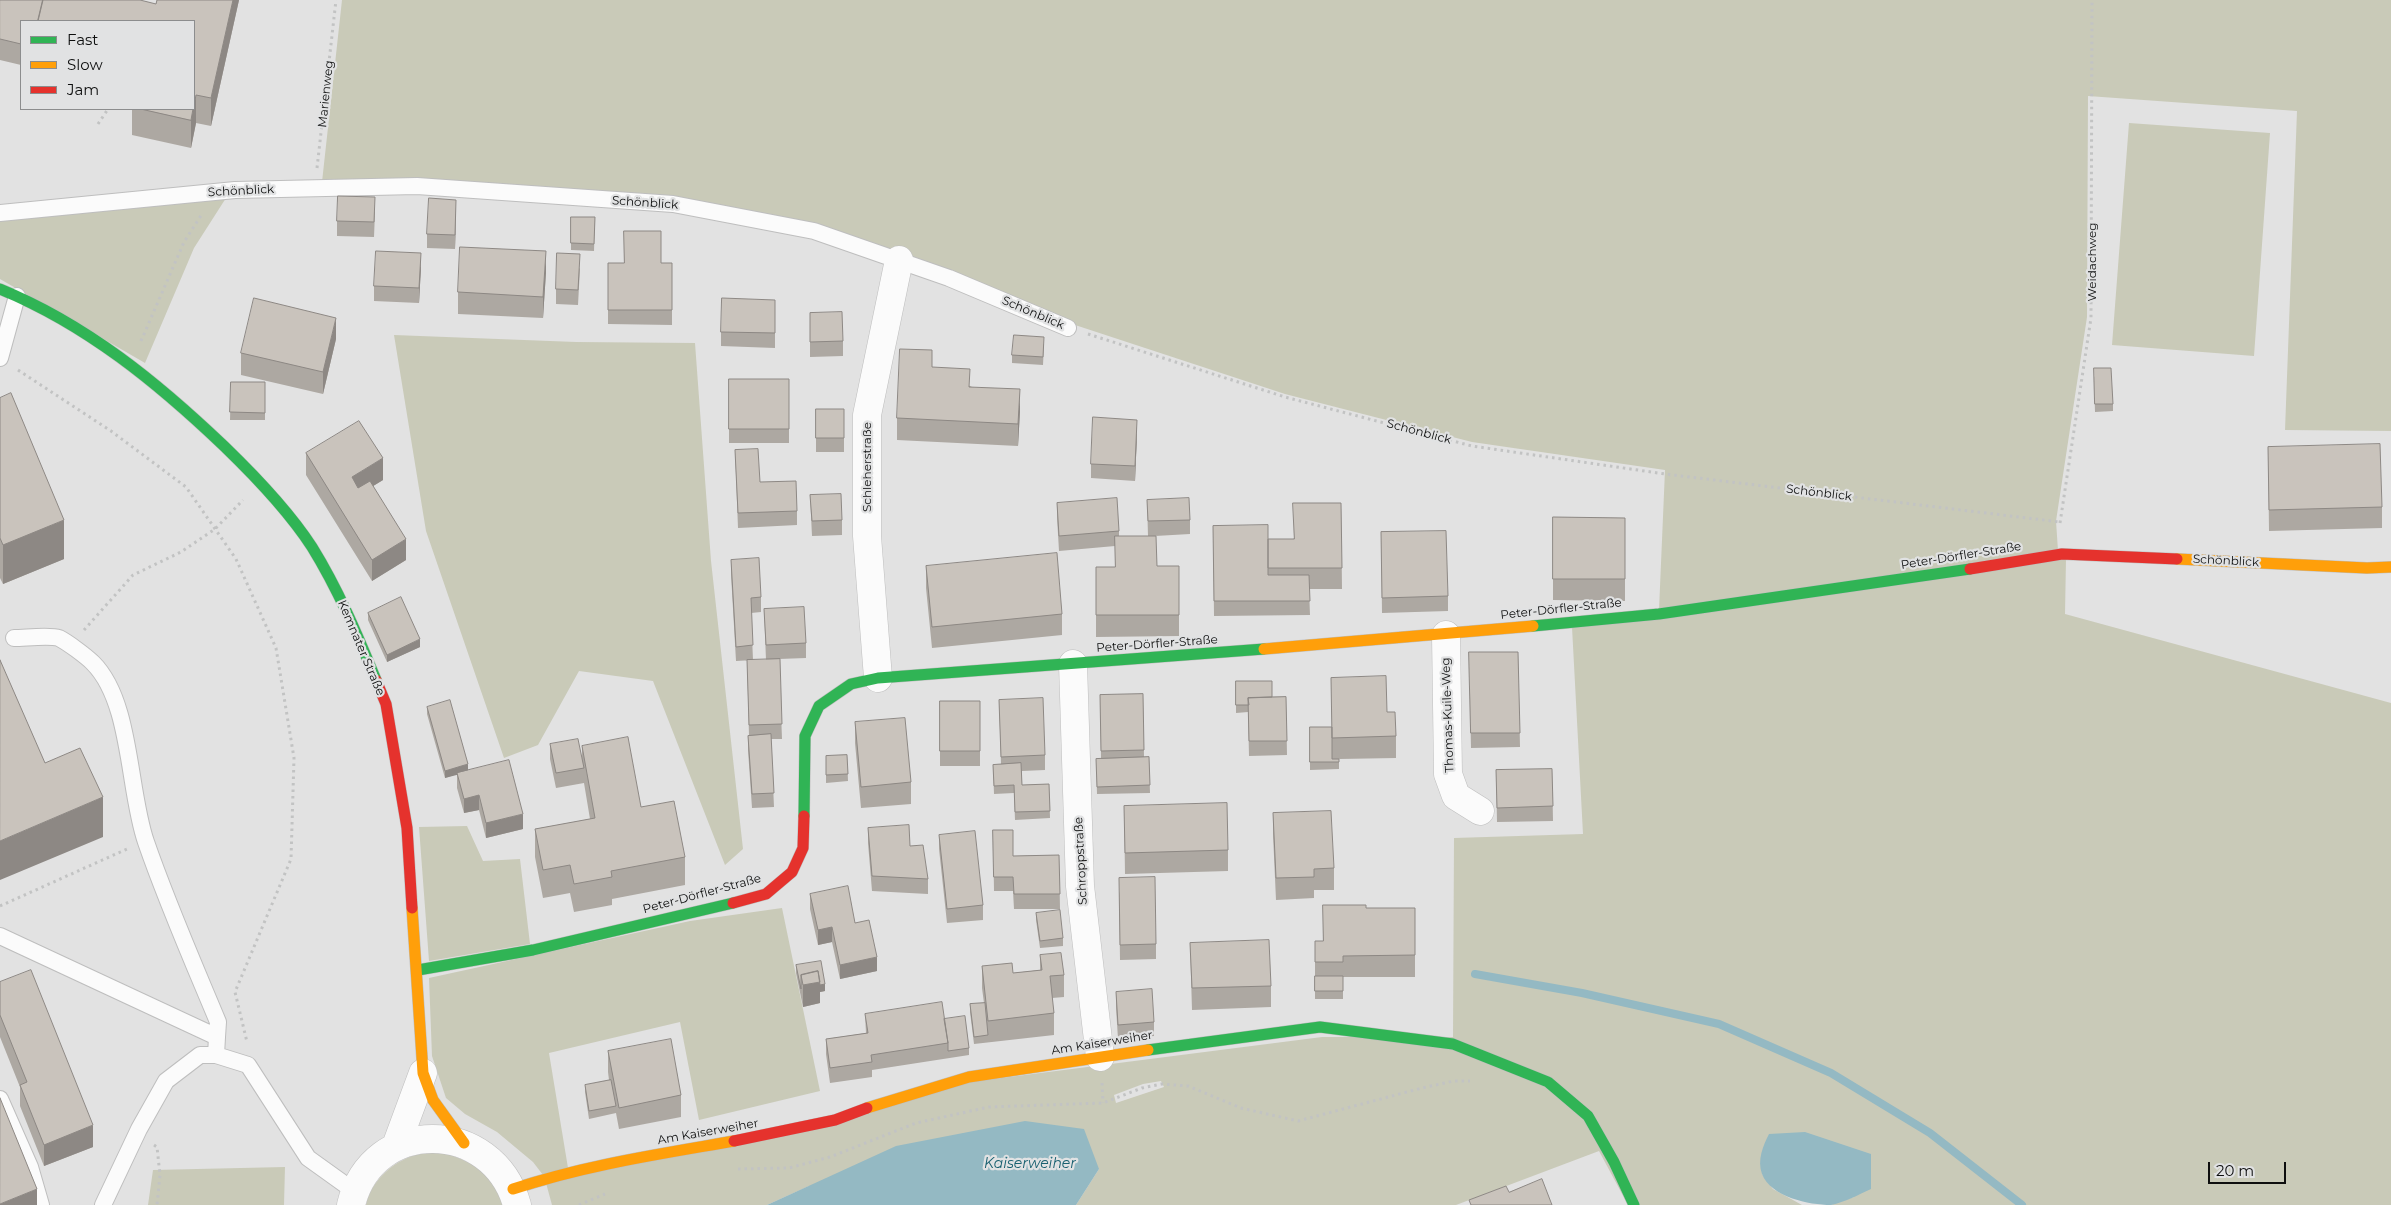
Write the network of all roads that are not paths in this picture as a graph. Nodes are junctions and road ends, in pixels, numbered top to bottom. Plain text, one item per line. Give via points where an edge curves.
1 (0, 213) edge
2 (899, 260) junction
3 (0, 289) edge
4 (17, 296) junction
5 (1068, 328) road end
6 (0, 358) edge
7 (2062, 554) joint
8 (2391, 567) edge
9 (1446, 635) junction
10 (14, 638) dead end
11 (1073, 664) junction
12 (878, 678) junction
13 (1480, 811) dead end
14 (0, 936) edge
15 (418, 970) junction
16 (217, 1037) junction
17 (216, 1056) junction
18 (1100, 1057) junction
19 (424, 1073) junction
20 (0, 1099) edge
21 (464, 1143) junction
22 (396, 1146) junction
23 (515, 1197) edge
24 (353, 1198) edge
25 (41, 1205) edge
26 (103, 1205) edge
27 (1634, 1205) edge

1 - 2 lane, Schönblick via 217,192 417,186 673,204 814,231
2 - 5 lane, Schönblick
2 - 12 street, Schleherstraße via 867,415 867,536
3 - 4 street, Kemnater Straße
4 - 6 lane
4 - 15 street, Kemnater Straße via 79,329 131,364 202,425 262,483 310,546 347,610 386,704 407,828
7 - 8 street, Schönblick
7 - 9 street, Peter-Dörfler-Straße via 1659,614
9 - 11 street, Peter-Dörfler-Straße
9 - 13 street, Thomas-Kuile-Weg via 1448,774 1456,796
10 - 16 lane via 58,638 93,663 106,682 116,702 146,841 218,1022
11 - 12 street, Peter-Dörfler-Straße
11 - 18 street, Schroppstraße via 1080,886
12 - 15 street, Peter-Dörfler-Straße via 851,684 819,706 805,736 803,848 792,872 766,894 533,950
14 - 16 lane
15 - 19 street, Kemnater Straße
16 - 17 lane
17 - 24 lane via 248,1065 308,1158
17 - 26 lane via 200,1056 166,1082
18 - 23 street, Am Kaiserweiher via 969,1077 895,1098 835,1120 540,1180
18 - 27 street, Am Kaiserweiher via 1320,1027 1452,1044 1548,1082 1588,1116
19 - 21 street, Kemnater Straße via 433,1100
19 - 22 street, Kemnater Straße
20 - 25 lane via 30,1167
21 - 22 street via 427,1138
21 - 23 street via 484,1154 501,1170
22 - 24 street via 369,1168

